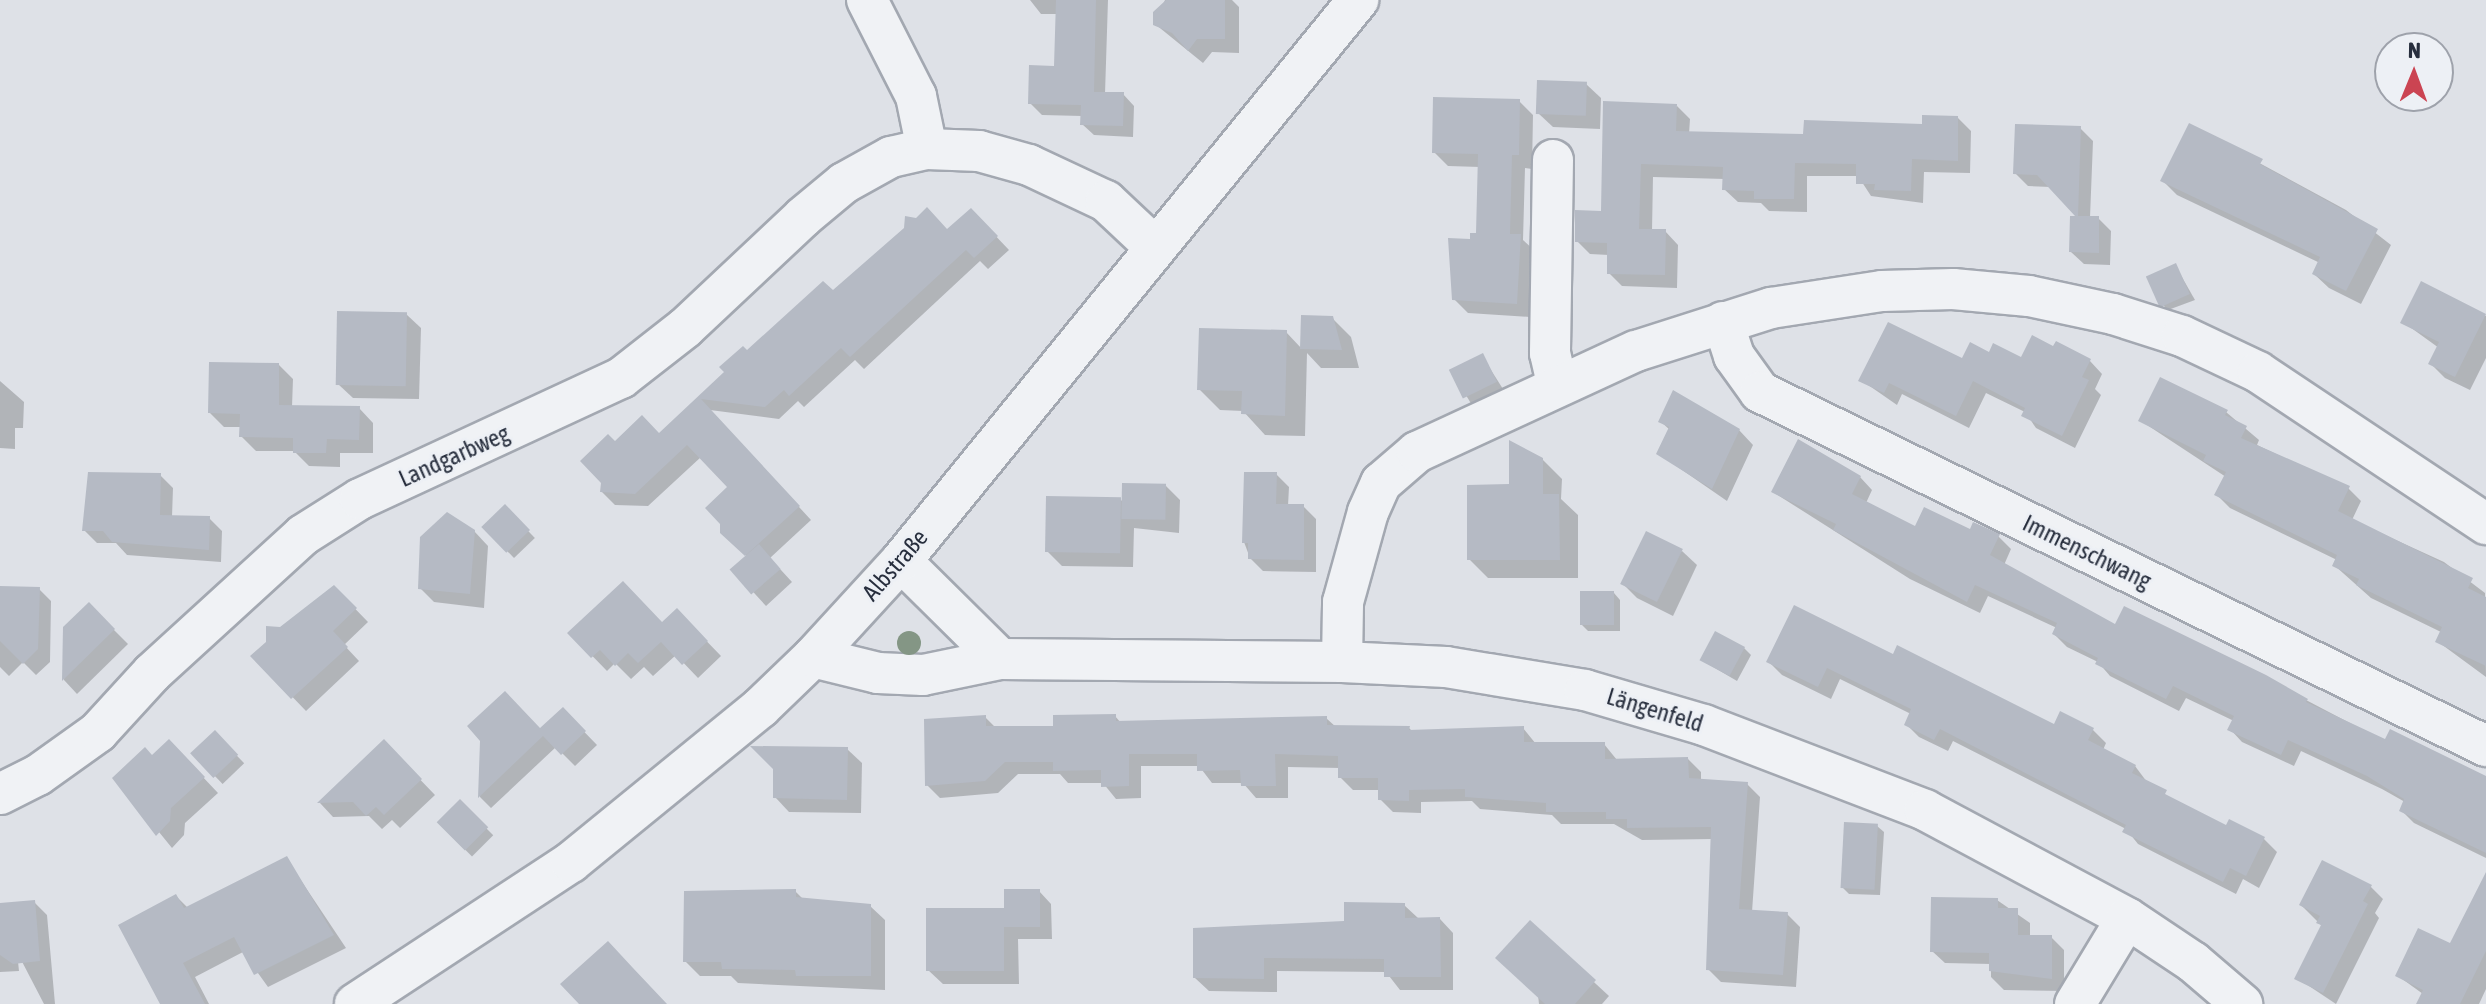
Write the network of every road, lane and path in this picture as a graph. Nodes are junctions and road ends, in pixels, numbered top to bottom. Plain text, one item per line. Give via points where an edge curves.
1 (867, 0) edge
2 (1348, 12) edge
3 (927, 149) junction
4 (1553, 160) dead end
5 (1155, 247) junction
6 (1723, 322) junction
7 (1557, 383) junction
8 (2486, 524) edge
9 (901, 561) junction
10 (813, 657) junction
11 (1000, 659) junction
12 (1342, 662) junction
13 (2486, 746) edge
14 (0, 794) edge
15 (2127, 918) junction
16 (355, 1004) edge
17 (2075, 1004) edge
18 (2242, 1004) edge

1 - 3 street via 916,96
2 - 5 street, Albstraße
3 - 5 street, Landgarbweg via 979,151 1029,165 1106,201
3 - 14 street, Landgarbweg via 891,157 844,183 685,328 621,378 360,499 303,535 152,673 98,732 38,775
4 - 7 street via 1550,353
5 - 9 street, Albstraße
6 - 7 street
6 - 8 street via 1836,297 1953,289 2029,296 2113,314 2182,336 2258,372
6 - 13 street, Immenschwang via 1734,356 1760,392
7 - 12 street via 1417,452 1381,483 1343,602
9 - 10 street, Albstraße
9 - 11 street
10 - 11 street, Längenfeld via 878,673 923,675
10 - 16 street, Albstraße via 760,708 571,862
11 - 12 street, Längenfeld
12 - 15 street, Längenfeld via 1446,667 1552,682 1676,715 1925,810
15 - 17 street
15 - 18 street, Längenfeld via 2193,962

